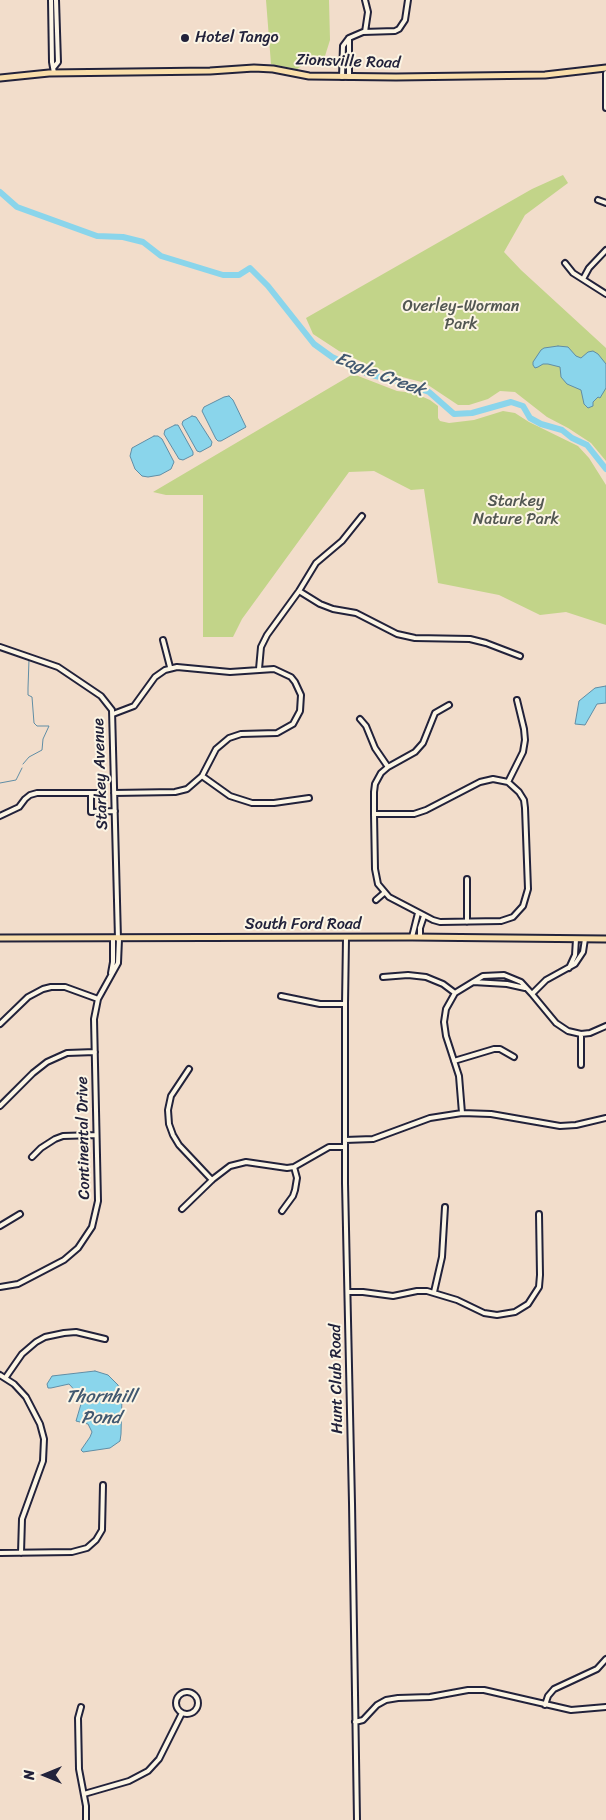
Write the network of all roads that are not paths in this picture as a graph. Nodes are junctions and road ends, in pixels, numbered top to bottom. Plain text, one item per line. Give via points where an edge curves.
1 (51, 0) edge
2 (56, 0) edge
3 (365, 0) edge
4 (408, 0) edge
5 (365, 32) junction
6 (348, 38) junction
7 (606, 68) edge
8 (54, 70) junction
9 (606, 73) edge
10 (342, 77) junction
11 (349, 77) junction
12 (0, 78) edge
13 (606, 108) edge
14 (598, 200) dead end
15 (606, 203) edge
16 (606, 250) edge
17 (565, 263) dead end
18 (583, 279) junction
19 (606, 294) edge
20 (362, 516) dead end
21 (300, 591) junction
22 (163, 640) dead end
23 (0, 647) edge
24 (520, 656) dead end
25 (170, 667) junction
26 (259, 669) junction
27 (516, 700) dead end
28 (449, 705) dead end
29 (113, 714) junction
30 (360, 719) dead end
31 (388, 767) junction
32 (202, 776) junction
33 (508, 782) junction
34 (91, 793) junction
35 (101, 793) dead end
36 (114, 793) junction
37 (309, 798) dead end
38 (115, 811) junction
39 (374, 814) junction
40 (0, 816) edge
41 (467, 879) dead end
42 (384, 893) junction
43 (376, 900) dead end
44 (418, 913) junction
45 (424, 916) junction
46 (467, 922) junction
47 (412, 937) junction
48 (420, 937) junction
49 (0, 938) edge
50 (346, 938) junction
51 (117, 939) junction
52 (576, 939) junction
53 (585, 939) junction
54 (606, 939) edge
55 (569, 968) junction
56 (110, 976) joint
57 (383, 977) dead end
58 (473, 982) junction
59 (525, 988) junction
60 (455, 992) junction
61 (532, 994) junction
62 (281, 996) dead end
63 (98, 999) junction
64 (345, 1004) junction
65 (0, 1024) edge
66 (606, 1026) edge
67 (581, 1034) junction
68 (95, 1052) junction
69 (514, 1056) dead end
70 (454, 1061) junction
71 (580, 1065) dead end
72 (189, 1069) dead end
73 (0, 1106) edge
74 (462, 1113) junction
75 (606, 1118) edge
76 (96, 1135) junction
77 (345, 1140) junction
78 (345, 1146) junction
79 (32, 1157) dead end
80 (294, 1166) junction
81 (212, 1180) junction
82 (445, 1207) dead end
83 (182, 1209) dead end
84 (282, 1211) dead end
85 (20, 1214) dead end
86 (539, 1214) dead end
87 (0, 1226) edge
88 (0, 1287) edge
89 (348, 1292) junction
90 (434, 1292) junction
91 (105, 1339) dead end
92 (0, 1375) edge
93 (6, 1377) junction
94 (103, 1485) dead end
95 (0, 1553) edge
96 (21, 1553) junction
97 (606, 1659) edge
98 (545, 1705) junction
99 (81, 1707) dead end
100 (606, 1707) edge
101 (182, 1713) junction
102 (356, 1722) junction
103 (84, 1794) junction
104 (86, 1820) edge
105 (357, 1820) edge

1 - 8 street
2 - 8 street via 58,62
3 - 5 street via 368,12
4 - 5 street via 405,20 399,29
5 - 6 street
6 - 10 street via 343,46
6 - 11 street
7 - 11 main road, Zionsville Road via 545,75
8 - 10 main road, Zionsville Road via 210,71 254,68
8 - 12 main road, Zionsville Road
9 - 13 street
10 - 11 main road, Zionsville Road
14 - 15 street
16 - 18 street
17 - 18 street
18 - 19 street
20 - 21 street via 342,542 316,563
21 - 24 street via 320,604 356,613 402,636 470,639
21 - 26 street via 263,641
22 - 25 street
23 - 29 street, Starkey Avenue via 49,663 68,673 101,696
25 - 26 street via 230,672
25 - 29 street via 155,677 134,706
26 - 32 street via 274,669 296,682 302,702 297,717 277,733 242,734 229,738 216,749
27 - 33 street via 525,740 523,752
28 - 31 street via 435,713 423,743 415,752
29 - 36 street, Starkey Avenue
30 - 31 street
31 - 39 street via 375,784
32 - 36 street via 187,789 175,792
32 - 37 street via 230,796 252,803 274,804
33 - 39 street via 493,779 480,782 414,814
33 - 46 street via 524,800 528,889 525,902 507,920
34 - 35 street
34 - 38 street via 91,812
34 - 40 street via 37,793
36 - 38 street, Starkey Avenue
38 - 51 street, Starkey Avenue
39 - 42 street via 375,874
41 - 46 street
42 - 43 street
42 - 44 street
44 - 45 street
44 - 47 street
45 - 46 street via 440,922
45 - 48 street
47 - 48 main road, South Ford Road
47 - 50 main road, South Ford Road
48 - 52 main road, South Ford Road
49 - 51 main road, South Ford Road
50 - 51 main road, South Ford Road
50 - 64 street, Hunt Club Road
51 - 56 street, Starkey Avenue
52 - 53 main road, South Ford Road
52 - 55 street via 575,955
53 - 54 main road, South Ford Road
53 - 55 street via 581,956
55 - 61 street via 546,980
56 - 63 street, Continental Drive
57 - 60 street via 426,977
58 - 59 street
58 - 59 street via 483,976 504,975 516,979
58 - 60 street
59 - 61 street
60 - 70 street via 446,1009 444,1022
61 - 67 street via 560,1026
62 - 64 street via 320,1004
63 - 65 street via 66,988 43,989 28,997
63 - 68 street, Continental Drive via 94,1020
64 - 77 street, Hunt Club Road
66 - 67 street
67 - 71 street
68 - 73 street via 67,1053 47,1062
68 - 76 street, Continental Drive
69 - 70 street via 494,1049
70 - 74 street via 461,1084
72 - 81 street via 171,1096 169,1124 176,1140
74 - 75 street via 491,1114 560,1126
74 - 77 street via 430,1118 373,1139
76 - 79 street via 63,1136
76 - 88 street, Continental Drive via 97,1208 88,1235 64,1260 18,1284
77 - 78 street, Hunt Club Road
78 - 80 street via 329,1147
78 - 89 street, Hunt Club Road
80 - 81 street via 282,1168 242,1163 224,1169
80 - 84 street via 295,1190
81 - 83 street
82 - 90 street via 442,1258
85 - 87 street
86 - 90 street via 539,1288 528,1304 515,1312 496,1315
89 - 90 street via 393,1296 417,1291
89 - 102 street, Hunt Club Road
91 - 93 street via 76,1332 45,1337 22,1354
92 - 93 street
93 - 96 street via 26,1397 40,1424 45,1443 43,1461 22,1519
94 - 96 street via 103,1523 93,1544 77,1552
95 - 96 street
97 - 98 street via 597,1669 554,1689
98 - 100 street via 572,1710
98 - 102 street via 484,1690 468,1690 386,1700 363,1720
99 - 103 street via 78,1769
101 - 101 street via 189,1714 197,1709 198,1698 193,1693 182,1693 177,1699 177,1707
101 - 103 street via 159,1759 148,1771 128,1781
102 - 105 street, Hunt Club Road
103 - 104 street

